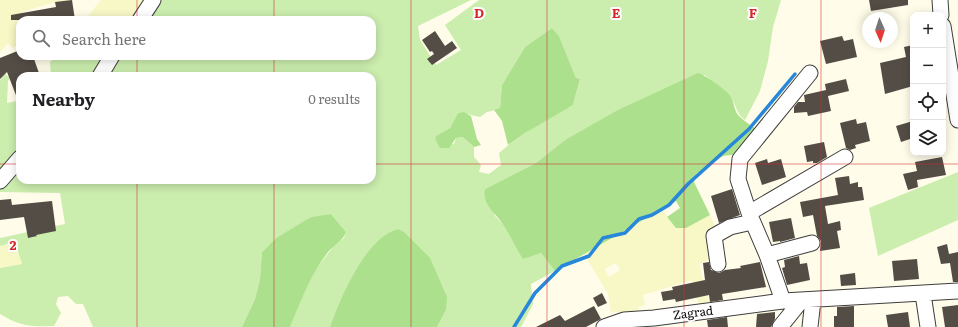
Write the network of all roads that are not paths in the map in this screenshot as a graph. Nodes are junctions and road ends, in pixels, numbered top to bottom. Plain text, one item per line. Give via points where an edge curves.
1 (152, 0) edge
2 (940, 0) edge
3 (941, 12) edge
4 (142, 16) edge
5 (946, 34) edge
6 (953, 52) edge
7 (110, 60) edge
8 (102, 72) edge
9 (810, 73) dead end
10 (958, 120) edge
11 (845, 157) dead end
12 (16, 163) edge
13 (0, 181) edge
14 (750, 217) junction
15 (812, 243) dead end
16 (767, 255) junction
17 (718, 264) dead end
18 (958, 290) edge
19 (923, 294) junction
20 (807, 300) junction
21 (783, 302) junction
22 (604, 327) edge
23 (780, 327) edge
24 (810, 327) edge
25 (928, 327) edge

1 - 4 street
2 - 3 street
5 - 6 street
6 - 10 street
7 - 8 street
9 - 14 street via 740,159 738,179
11 - 14 street
12 - 13 street
14 - 16 street
14 - 17 street via 714,236
15 - 16 street
16 - 21 street
18 - 19 street, Zagrad
19 - 20 street, Zagrad
19 - 25 street
20 - 21 street, Zagrad
20 - 23 street
20 - 24 street
21 - 22 street, Zagrad via 624,320

